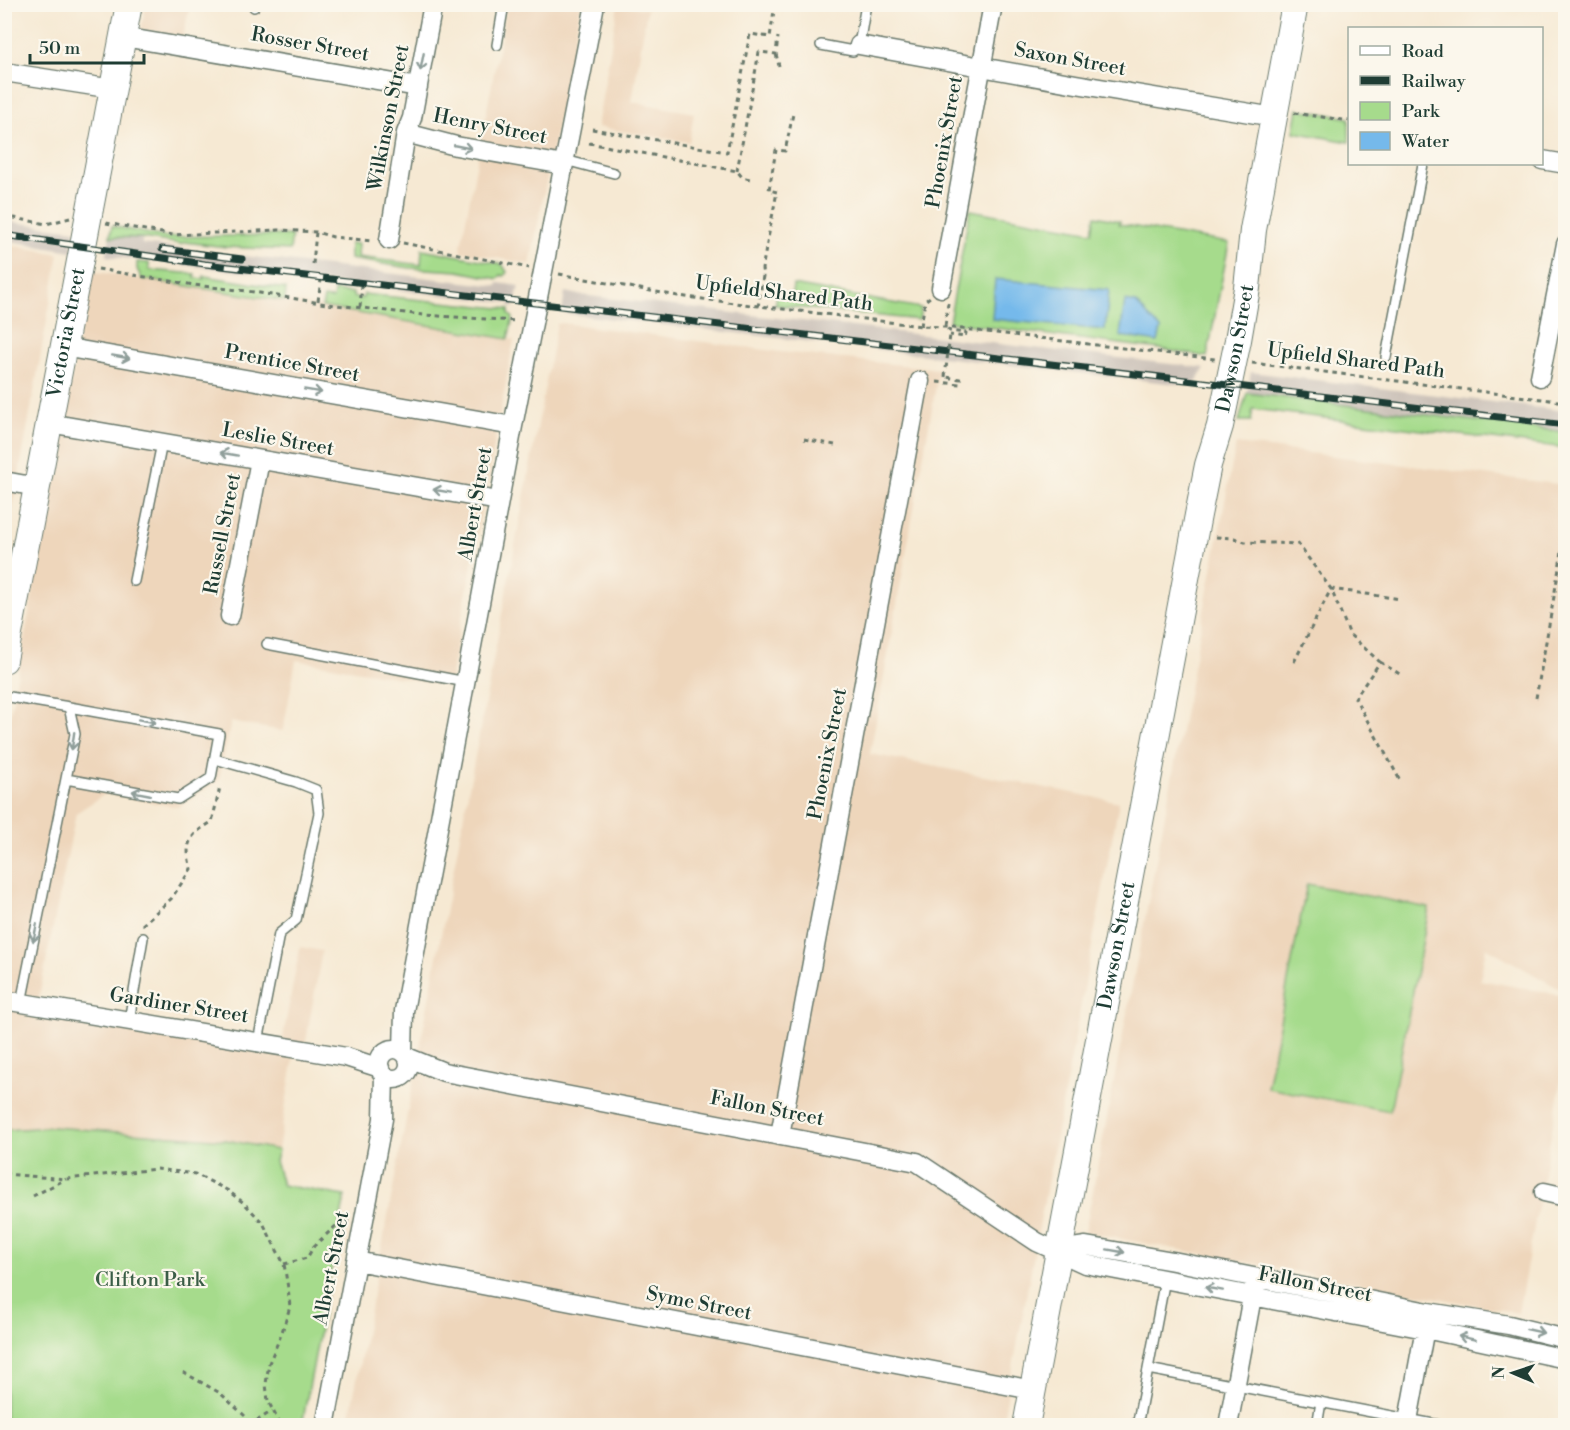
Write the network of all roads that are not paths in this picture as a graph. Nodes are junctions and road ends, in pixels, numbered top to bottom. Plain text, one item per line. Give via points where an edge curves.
1 (129, 4) edge
2 (433, 4) edge
3 (504, 4) edge
4 (595, 4) edge
5 (866, 4) edge
6 (993, 4) edge
7 (1295, 4) edge
8 (123, 36) junction
9 (497, 45) dead end
10 (821, 45) dead end
11 (859, 45) junction
12 (981, 67) junction
13 (4, 72) edge
14 (418, 87) junction
15 (113, 89) junction
16 (1281, 118) junction
17 (406, 134) junction
18 (1543, 160) edge
19 (565, 162) junction
20 (1566, 164) edge
21 (1424, 165) edge
22 (614, 172) dead end
23 (389, 240) road end
24 (1566, 244) edge
25 (941, 288) road end
26 (63, 347) junction
27 (1386, 357) dead end
28 (1540, 377) dead end
29 (920, 381) dead end
30 (49, 423) junction
31 (513, 426) junction
32 (162, 443) junction
33 (260, 460) junction
34 (4, 481) edge
35 (37, 487) junction
36 (500, 501) junction
37 (134, 581) dead end
38 (230, 616) dead end
39 (267, 644) dead end
40 (4, 660) edge
41 (466, 682) junction
42 (4, 696) edge
43 (69, 707) junction
44 (215, 759) junction
45 (66, 778) junction
46 (143, 938) dead end
47 (13, 1001) edge
48 (129, 1021) junction
49 (258, 1042) junction
50 (394, 1063) junction
51 (780, 1135) junction
52 (1544, 1192) dead end
53 (1566, 1197) edge
54 (1059, 1250) junction
55 (356, 1261) junction
56 (1165, 1279) junction
57 (1254, 1287) junction
58 (1426, 1321) junction
59 (1566, 1339) edge
60 (1566, 1359) edge
61 (1148, 1369) junction
62 (1236, 1385) junction
63 (1033, 1390) junction
64 (1321, 1402) junction
65 (1407, 1422) edge
66 (325, 1425) edge
67 (1026, 1425) edge
68 (1137, 1425) edge
69 (1228, 1425) edge
70 (1317, 1425) edge
71 (1444, 1425) edge

1 - 8 street, Victoria Street
2 -> 14 street, Wilkinson Street
3 - 9 lane
4 - 19 street, Albert Street
5 - 11 lane
6 - 12 street, Phoenix Street
7 - 16 street, Dawson Street
8 - 14 street, Rosser Street
8 - 15 street, Victoria Street
10 - 11 lane via 853,51
11 - 12 street, Saxon Street
12 - 16 street, Saxon Street
12 - 25 street, Phoenix Street
13 - 15 street
14 - 17 street, Wilkinson Street
15 - 26 street, Victoria Street
16 - 54 street, Dawson Street via 1237,286 1228,360 1211,425 1208,465
17 -> 19 street, Henry Street via 456,146
17 - 23 street, Wilkinson Street
18 - 20 street
19 - 22 lane
19 - 31 street, Albert Street
21 - 27 lane
24 - 28 street
26 - 30 street, Victoria Street
26 -> 31 street, Prentice Street
29 - 51 street, Phoenix Street
30 - 32 street, Leslie Street
30 - 35 street, Victoria Street
31 - 36 street, Albert Street
33 -> 32 street, Leslie Street
32 - 37 lane
36 -> 33 street, Leslie Street
33 - 38 street, Russell Street
34 - 35 street
35 - 40 street, Victoria Street
36 - 41 street, Albert Street
39 - 41 lane
41 - 50 street, Albert Street
42 - 43 lane
43 -> 44 lane via 219,734
43 -> 45 lane via 75,734
44 -> 45 lane via 211,778 178,799
44 - 49 lane via 316,790 319,813 296,920 279,934
45 -> 47 lane
46 - 48 lane
47 - 48 street, Gardiner Street
48 - 49 street, Gardiner Street
49 - 50 street, Gardiner Street
50 - 51 street, Fallon Street
50 - 55 street, Albert Street
51 - 54 street, Fallon Street via 917,1162 1038,1242
52 - 53 street
54 - 56 street, Fallon Street via 1085,1264
54 -> 57 street, Fallon Street via 1086,1246
54 - 63 street, Dawson Street
55 - 63 street, Syme Street
55 - 66 street, Albert Street
57 -> 56 street, Fallon Street
56 - 61 lane
57 - 58 street, Fallon Street
57 - 62 street
58 -> 59 street, Fallon Street via 1509,1325
60 -> 58 street, Fallon Street
58 - 65 street
61 - 62 lane
61 - 68 lane
62 - 64 lane
62 - 69 street
63 - 67 street, Dawson Street
64 - 65 lane
64 - 70 lane
65 - 71 lane

